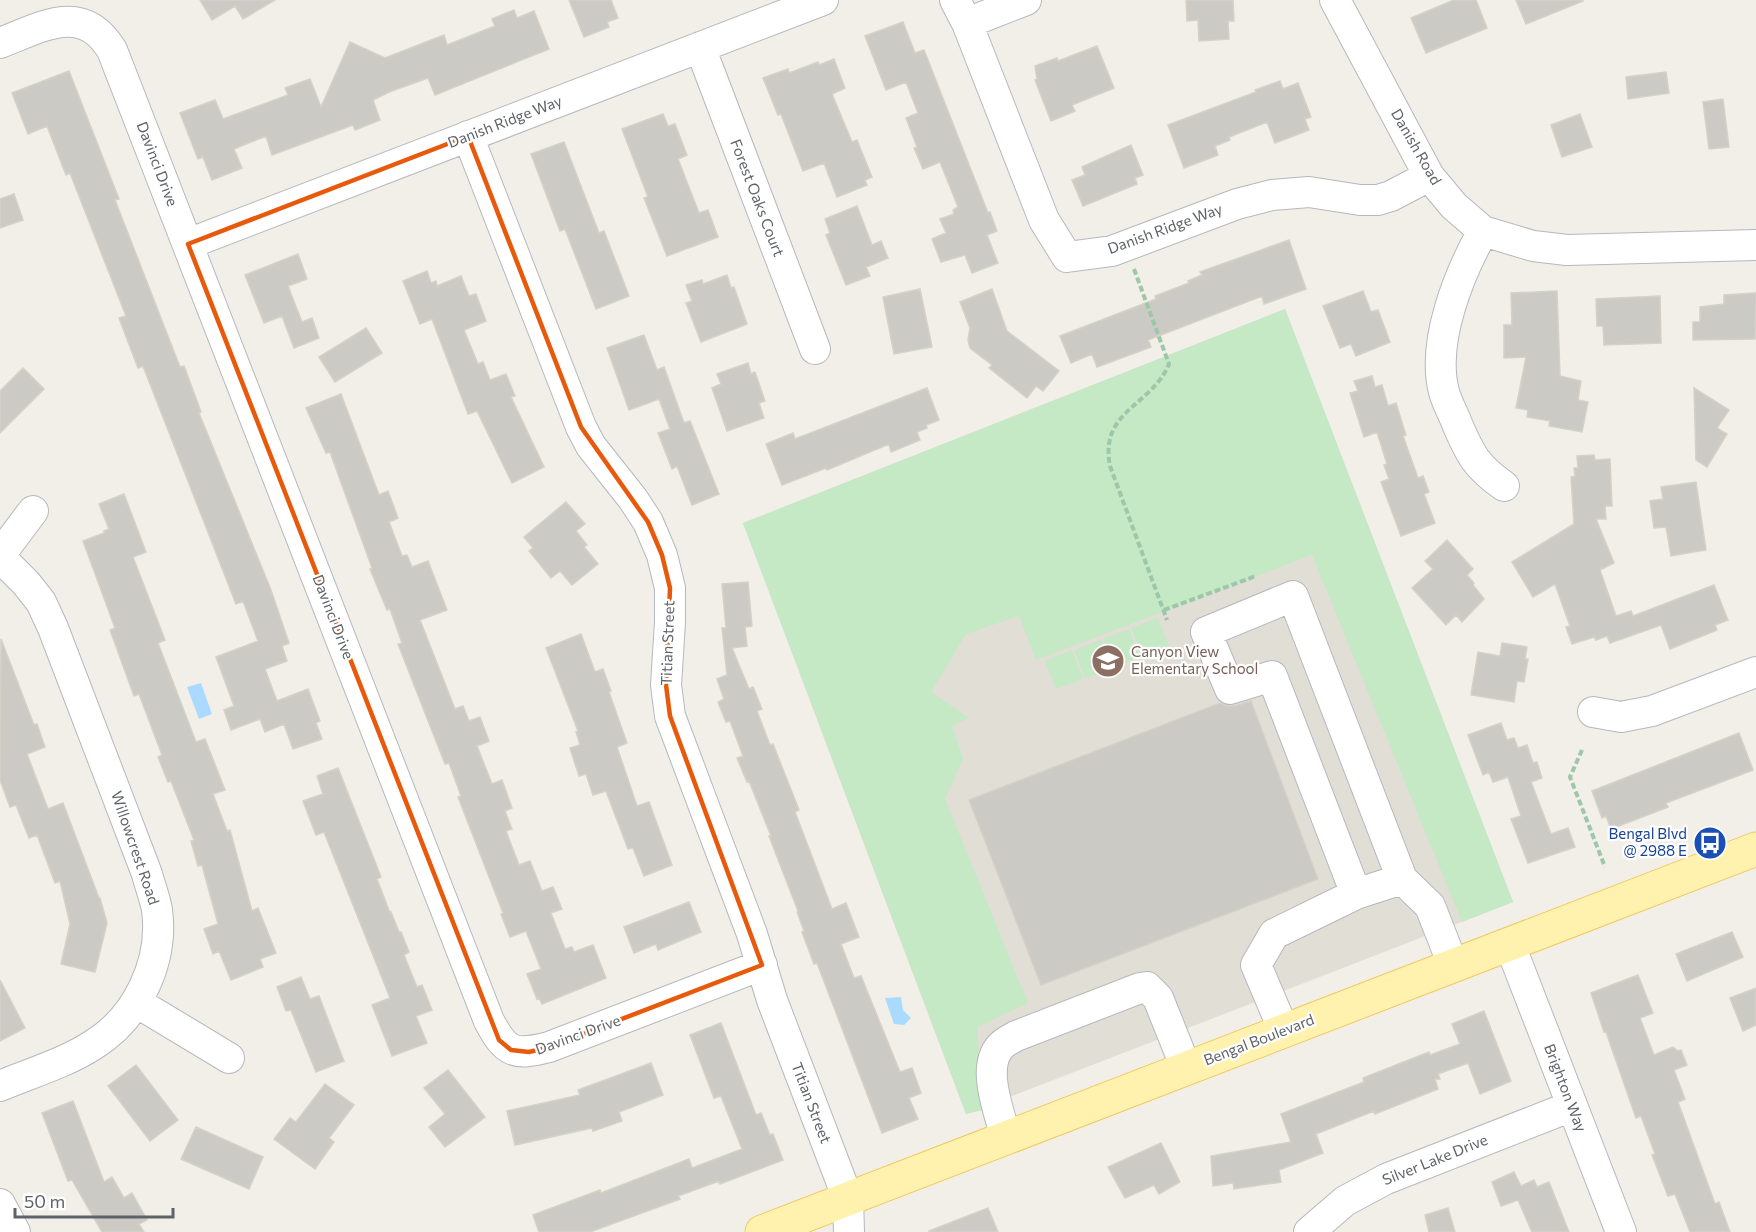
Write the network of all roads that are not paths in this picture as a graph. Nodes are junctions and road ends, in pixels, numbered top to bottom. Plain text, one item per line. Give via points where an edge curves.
1 (823, 0) edge
2 (1026, 0) edge
3 (1335, 0) edge
4 (961, 12) edge
5 (0, 43) edge
6 (700, 47) junction
7 (468, 136) junction
8 (1429, 176) junction
9 (1483, 231) junction
10 (188, 244) junction
11 (1756, 245) edge
12 (815, 349) dead end
13 (1504, 486) dead end
14 (33, 511) dead end
15 (0, 556) edge
16 (1317, 658) junction
17 (1756, 672) edge
18 (1272, 676) junction
19 (1593, 712) dead end
20 (1756, 849) edge
21 (1402, 879) junction
22 (1356, 894) junction
23 (1510, 945) junction
24 (762, 965) junction
25 (1453, 965) junction
26 (136, 1002) junction
27 (1284, 1031) junction
28 (229, 1058) dead end
29 (1186, 1068) junction
30 (0, 1086) edge
31 (1572, 1106) junction
32 (1006, 1138) junction
33 (848, 1199) junction
34 (0, 1204) edge
35 (15, 1232) edge
36 (762, 1232) edge
37 (849, 1232) edge
38 (1309, 1232) edge
39 (1621, 1232) edge

1 - 6 street, Danish Ridge Way
2 - 4 street
3 - 8 street, Danish Road
4 - 8 street, Danish Ridge Way via 1044,220 1067,257 1112,251 1237,204 1272,195 1310,192 1378,200
5 - 10 street, Davinci Drive via 56,22 75,20 104,36
6 - 7 street, Danish Ridge Way
6 - 12 street, Forest Oaks Court
7 - 10 street, Danish Ridge Way
7 - 24 street, Titian Street via 581,427 648,522 662,555 670,588 666,685 670,716
8 - 9 street, Danish Road via 1454,206
9 - 11 street, Danish Road via 1533,246 1567,250
9 - 13 street via 1469,257 1448,318 1441,366 1444,392 1468,450 1484,472
10 - 24 street, Davinci Drive via 499,1040 511,1050 529,1052 549,1047
14 - 15 street
15 - 26 street, Willowcrest Road via 41,602 147,874 157,910 158,940 151,970
16 - 18 street
16 - 18 street via 1293,596 1206,632 1230,689
16 - 21 street
17 - 19 street via 1652,711 1621,717
18 - 22 street
20 - 23 main road, Bengal Boulevard
21 - 22 street
21 - 25 street via 1430,906
22 - 27 street via 1274,934 1256,965
23 - 25 main road, Bengal Boulevard
23 - 31 street, Brighton Way
24 - 33 street, Titian Street
25 - 27 main road, Bengal Boulevard
26 - 28 street
26 - 30 street, Willowcrest Road via 117,1026 95,1044 70,1059
27 - 29 main road, Bengal Boulevard
29 - 32 main road, Bengal Boulevard
29 - 32 street via 1158,998 1147,987 1036,1028 1009,1040 994,1057 994,1094
31 - 38 street, Silver Lake Drive via 1386,1179 1345,1201
31 - 39 street, Brighton Way
32 - 33 main road, Bengal Boulevard
33 - 36 main road, Bengal Boulevard
33 - 37 street, Titian Street
34 - 35 street

